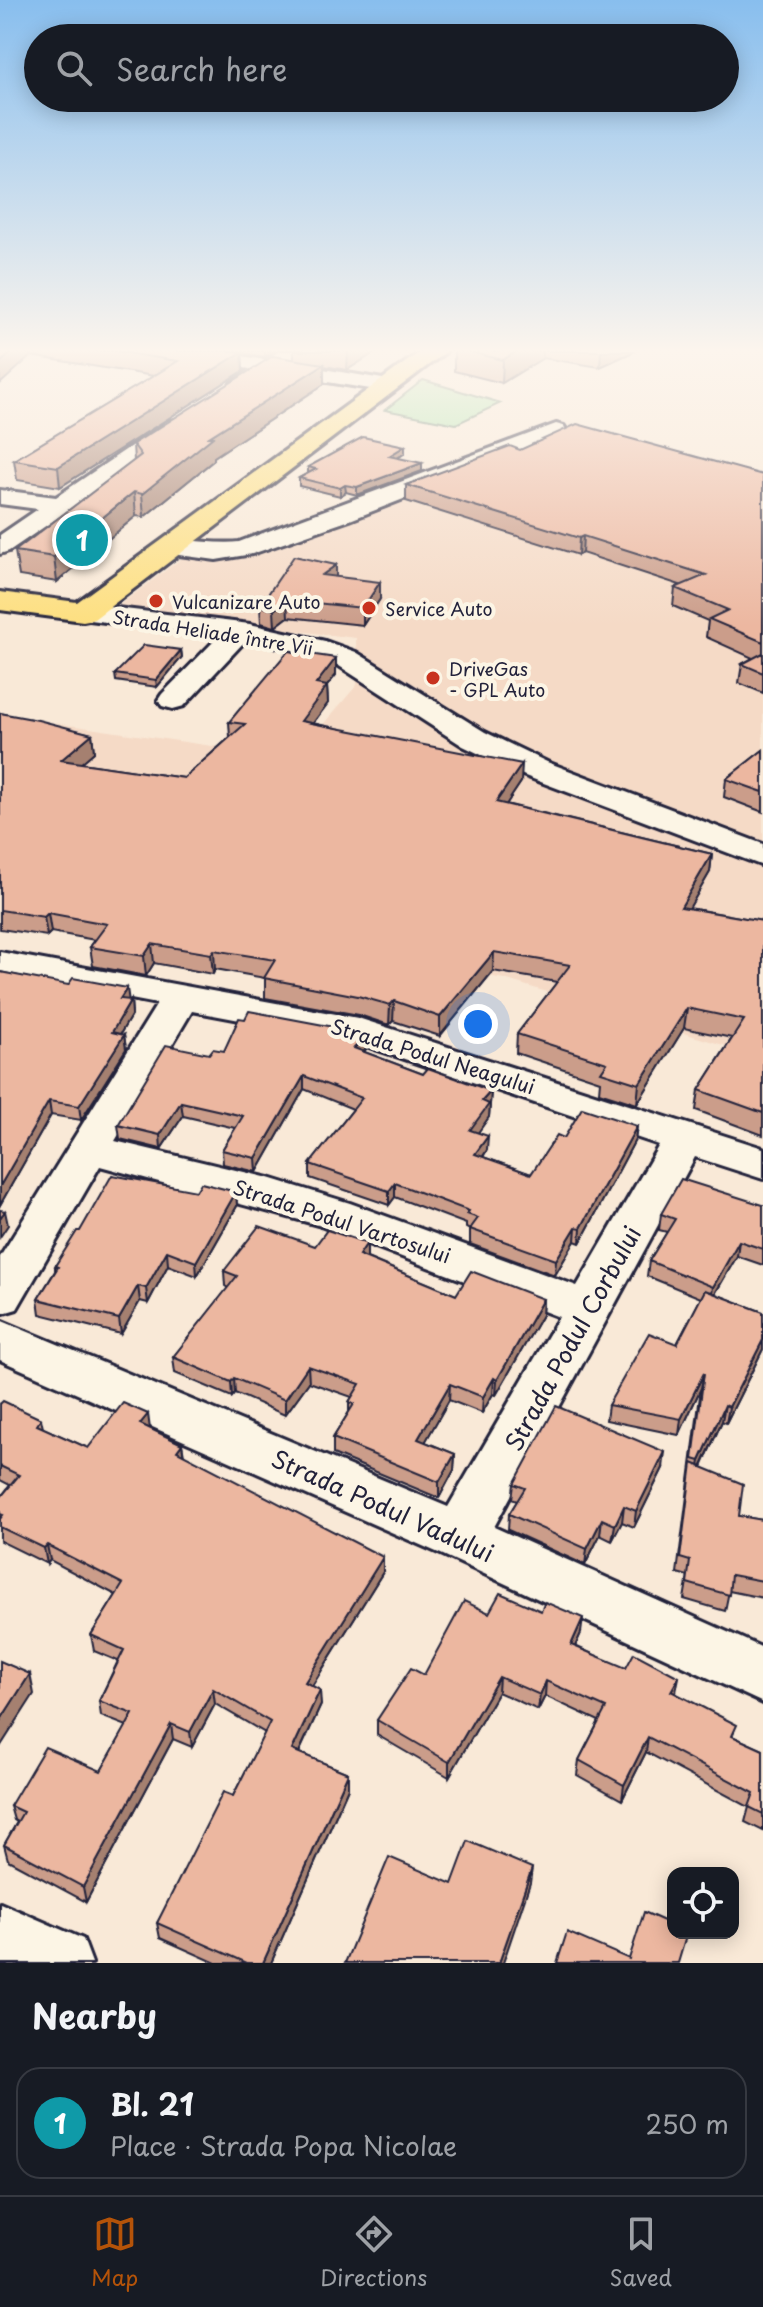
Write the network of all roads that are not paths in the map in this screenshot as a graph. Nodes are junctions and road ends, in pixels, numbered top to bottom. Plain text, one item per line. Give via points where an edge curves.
1 (151, 443) edge
2 (314, 443) edge
3 (526, 443) edge
4 (0, 497) edge
5 (57, 504) junction
6 (0, 546) edge
7 (173, 548) junction
8 (0, 601) edge
9 (83, 612) junction
10 (238, 632) junction
11 (173, 700) dead end
12 (763, 856) edge
13 (0, 963) edge
14 (182, 995) junction
15 (684, 1138) junction
16 (89, 1149) junction
17 (763, 1164) edge
18 (0, 1296) edge
19 (589, 1309) junction
20 (0, 1339) edge
21 (460, 1537) junction
22 (763, 1676) edge
23 (0, 1936) edge
24 (59, 1963) edge

1 - 5 street
2 - 7 main road
3 - 7 street via 243,549
4 - 5 street
5 - 6 street
7 - 9 main road
8 - 9 main road, Strada Heliade între Vii
9 - 10 street, Strada Heliade între Vii
10 - 11 street
10 - 12 street, Strada Heliade între Vii via 346,658 474,739 536,769
13 - 14 street, Strada Podul Neagului
14 - 15 street, Strada Podul Neagului via 401,1042
14 - 16 street
15 - 17 street, Strada Podul Neagului
15 - 19 street, Strada Podul Corbului
16 - 18 street
16 - 19 street, Strada Podul Vartosului via 321,1210
19 - 21 street, Strada Podul Corbului
20 - 21 street, Strada Podul Vadului
21 - 22 street, Strada Podul Vadului
23 - 24 street

